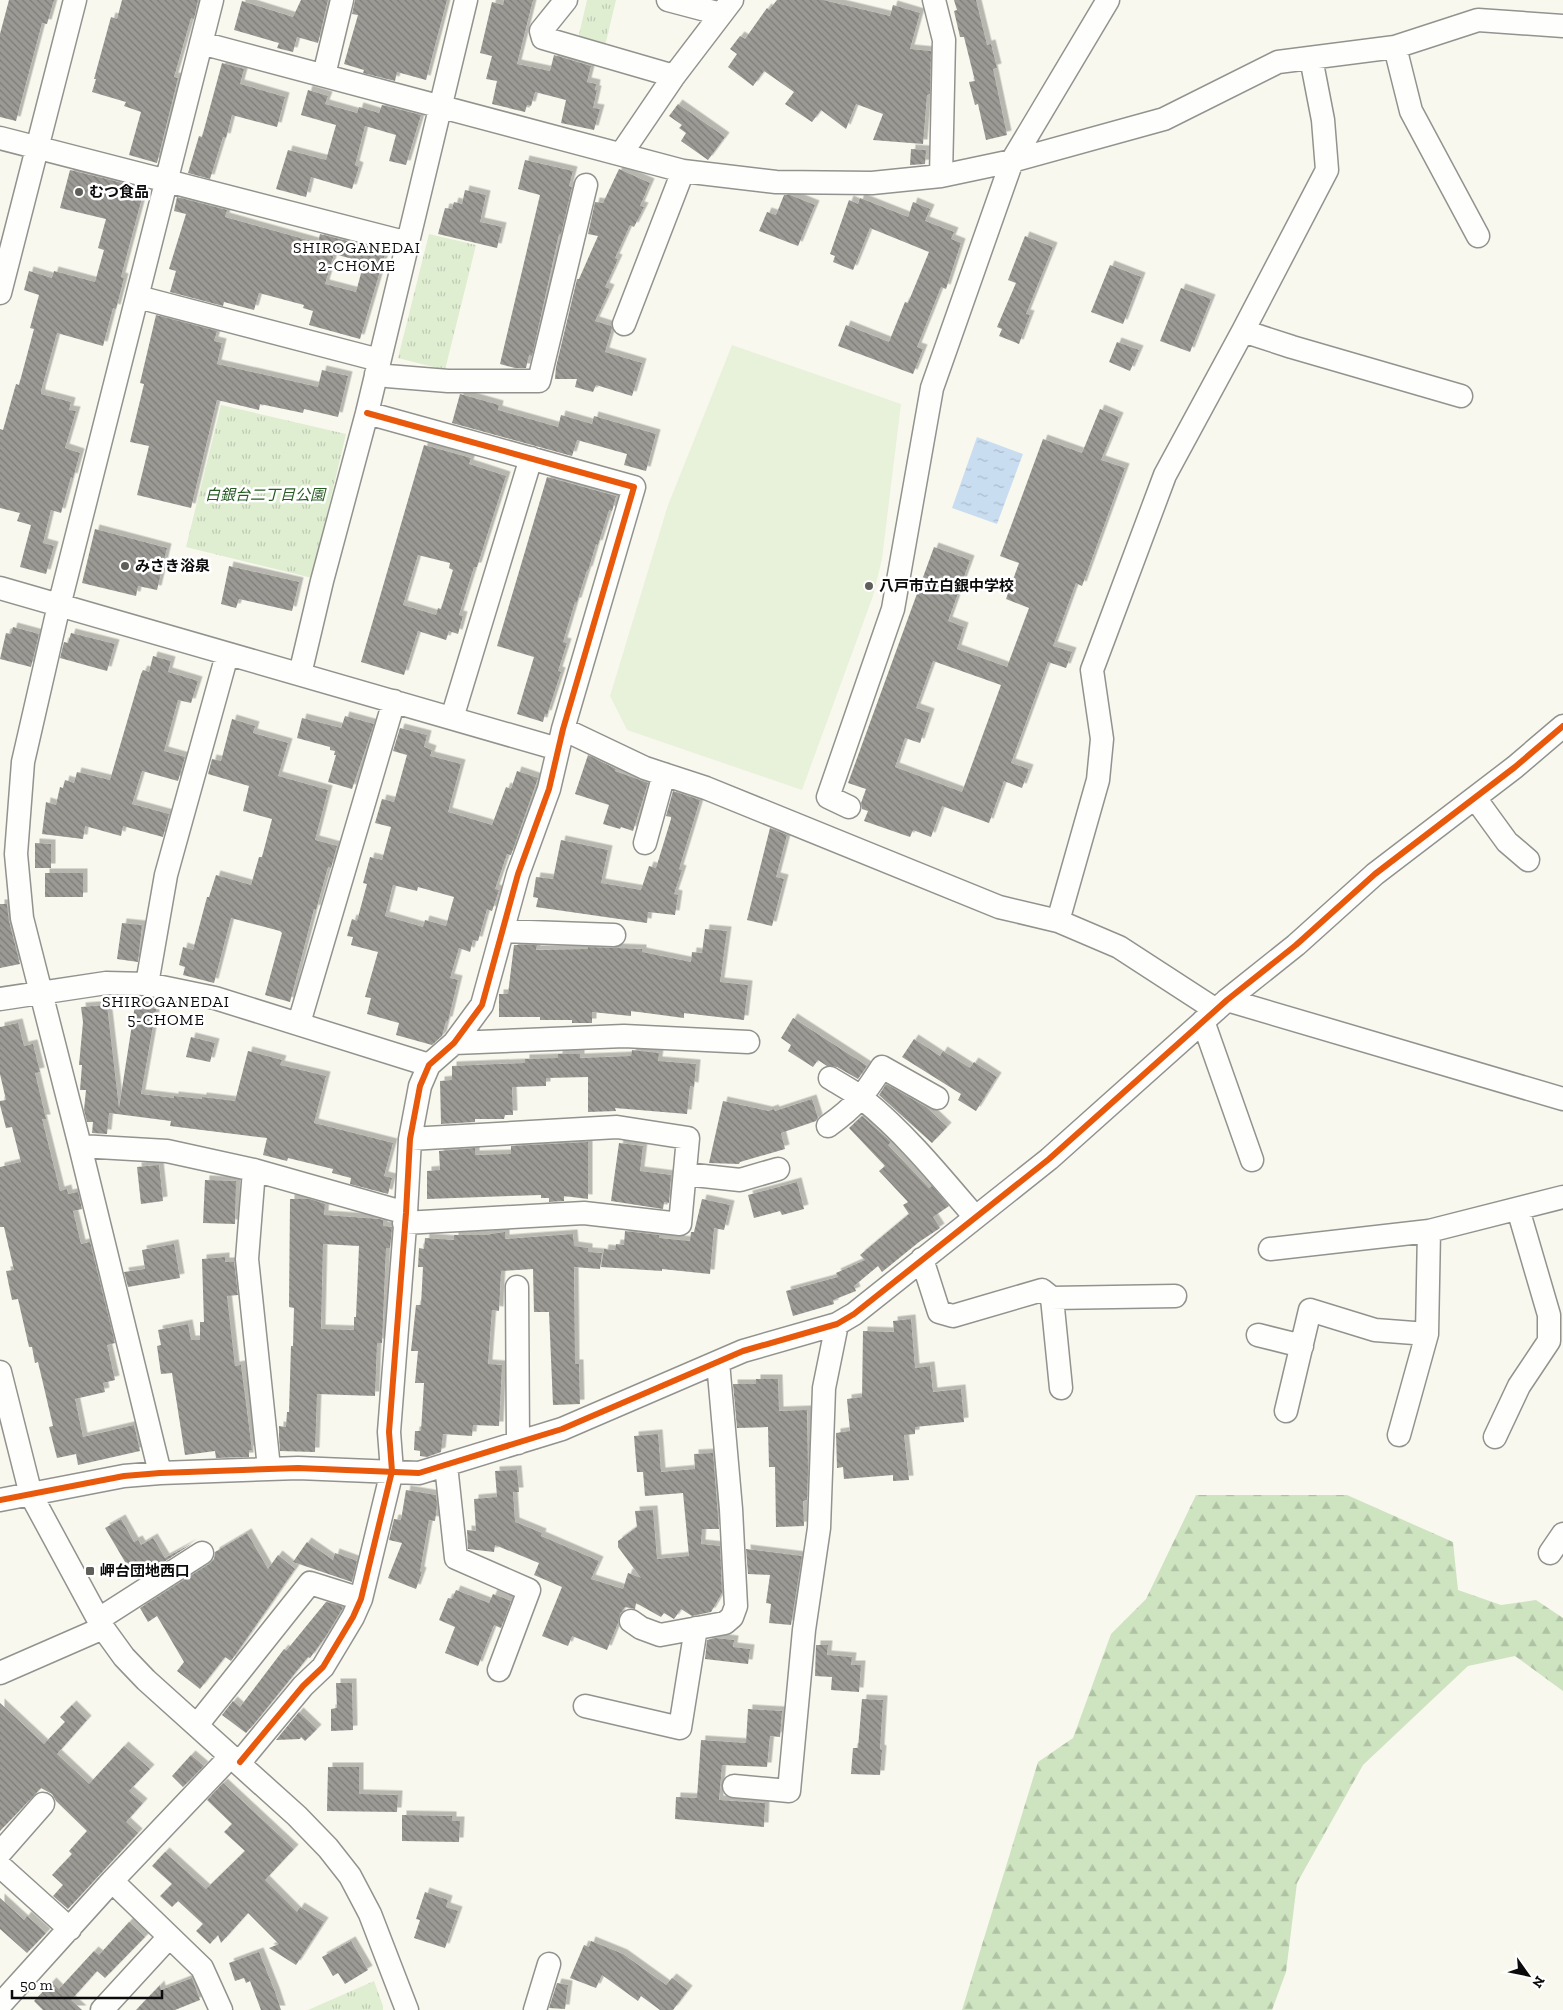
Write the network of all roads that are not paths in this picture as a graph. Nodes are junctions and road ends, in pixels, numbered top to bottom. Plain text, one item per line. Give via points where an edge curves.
1 (75, 0) edge
2 (212, 0) edge
3 (342, 0) edge
4 (466, 0) edge
5 (566, 0) edge
6 (668, 0) edge
7 (934, 0) edge
8 (1108, 0) edge
9 (727, 7) edge
10 (1563, 26) edge
11 (201, 43) junction
12 (1395, 47) junction
13 (1311, 58) junction
14 (324, 75) junction
15 (674, 76) junction
16 (441, 107) junction
17 (0, 138) edge
18 (37, 148) junction
19 (621, 154) junction
20 (1012, 160) junction
21 (683, 171) junction
22 (941, 176) junction
23 (166, 181) junction
24 (586, 185) dead end
25 (1478, 236) dead end
26 (408, 243) junction
27 (0, 293) edge
28 (138, 297) junction
29 (624, 324) dead end
30 (1243, 331) junction
31 (377, 367) junction
32 (1461, 396) dead end
33 (366, 413) junction
34 (531, 458) junction
35 (0, 588) edge
36 (59, 606) junction
37 (227, 655) junction
38 (300, 674) junction
39 (394, 701) junction
40 (452, 718) junction
41 (1563, 726) edge
42 (561, 739) junction
43 (664, 774) junction
44 (1475, 798) junction
45 (849, 807) dead end
46 (645, 843) dead end
47 (1528, 860) dead end
48 (1058, 921) junction
49 (503, 931) junction
50 (614, 935) dead end
51 (147, 984) junction
52 (41, 992) junction
53 (0, 999) edge
54 (1215, 1010) junction
55 (299, 1023) junction
56 (748, 1042) dead end
57 (454, 1043) junction
58 (429, 1065) junction
59 (830, 1078) dead end
60 (862, 1098) junction
61 (937, 1098) dead end
62 (1563, 1099) edge
63 (828, 1126) dead end
64 (410, 1139) junction
65 (80, 1146) junction
66 (1252, 1160) dead end
67 (778, 1169) dead end
68 (254, 1170) junction
69 (685, 1174) junction
70 (1563, 1197) edge
71 (1518, 1209) junction
72 (975, 1217) junction
73 (405, 1218) junction
74 (1429, 1231) junction
75 (1270, 1249) dead end
76 (922, 1259) junction
77 (517, 1287) dead end
78 (1175, 1296) dead end
79 (1052, 1298) junction
80 (837, 1324) junction
81 (1428, 1334) junction
82 (1258, 1335) dead end
83 (1302, 1346) junction
84 (718, 1362) junction
85 (0, 1372) edge
86 (1061, 1388) dead end
87 (1286, 1411) dead end
88 (1399, 1435) dead end
89 (1495, 1437) dead end
90 (518, 1443) junction
91 (446, 1465) junction
92 (269, 1468) junction
93 (392, 1471) junction
94 (160, 1473) junction
95 (31, 1494) junction
96 (0, 1500) edge
97 (1563, 1534) edge
98 (202, 1553) dead end
99 (1550, 1553) dead end
100 (361, 1599) junction
101 (631, 1622) dead end
102 (101, 1623) junction
103 (696, 1628) junction
104 (499, 1670) dead end
105 (0, 1673) edge
106 (585, 1706) dead end
107 (197, 1725) junction
108 (235, 1759) junction
109 (734, 1786) dead end
110 (43, 1804) dead end
111 (0, 1853) edge
112 (0, 1866) edge
113 (112, 1881) junction
114 (70, 1929) junction
115 (169, 1937) junction
116 (549, 1964) dead end
117 (0, 2005) edge
118 (102, 2010) edge
119 (221, 2010) edge
120 (406, 2010) edge
121 (535, 2010) edge

1 - 18 street
2 - 11 street
3 - 14 street
4 - 16 street
5 - 15 street via 541,31 544,38
6 - 9 street
7 - 22 street via 944,40
8 - 20 street
9 - 15 street
10 - 12 street via 1478,20
11 - 14 street
11 - 23 street
12 - 13 street
12 - 25 street via 1411,110
13 - 20 street via 1278,62 1164,119
13 - 30 street via 1323,120 1327,170
14 - 16 street
15 - 19 street
16 - 19 street
16 - 26 street
17 - 18 street
18 - 23 street
18 - 27 street
19 - 21 street
20 - 22 street
20 - 45 street via 932,388 892,610 828,797
21 - 22 street via 776,182 872,182
21 - 29 street
23 - 26 street
23 - 28 street
24 - 31 street via 539,381 448,381 387,376
26 - 31 street
28 - 31 street
28 - 36 street
30 - 32 street
30 - 48 street via 1165,475 1092,670 1102,740 1098,780
31 - 33 street
33 - 34 street
33 - 38 street
34 - 40 street
34 - 42 street via 634,487
35 - 36 street
36 - 37 street
36 - 52 street via 23,762 16,854 22,918
37 - 38 street
37 - 51 street via 166,875
38 - 39 street
39 - 40 street
39 - 55 street
40 - 42 street
41 - 44 street
42 - 43 street
42 - 49 street via 549,789 518,874
43 - 46 street
43 - 48 street via 999,907
44 - 47 street via 1507,842
44 - 54 street via 1374,874 1296,945
48 - 54 street via 1119,947
49 - 50 street
49 - 57 street via 482,1005
51 - 52 street via 106,983
51 - 55 street via 216,998
52 - 53 street
52 - 65 street
54 - 62 street
54 - 66 street
54 - 72 street via 1049,1159
55 - 58 street
56 - 57 street via 624,1036
57 - 58 street
58 - 64 street via 420,1086
59 - 60 street
60 - 61 street via 882,1066
60 - 63 street
60 - 72 street via 940,1176
64 - 69 street via 617,1127 688,1138
64 - 73 street
65 - 68 street via 167,1151
65 - 94 street
67 - 69 street via 740,1180
68 - 73 street
68 - 92 street via 247,1259
69 - 73 street via 680,1224 584,1213
70 - 71 street
71 - 74 street
71 - 89 street via 1549,1315 1549,1341 1519,1386
72 - 76 street
73 - 93 street via 389,1432
74 - 75 street
74 - 81 street
76 - 79 street via 940,1312 953,1316 1042,1290
76 - 80 street
77 - 90 street
78 - 79 street
79 - 86 street
80 - 84 street via 743,1351
80 - 109 street via 824,1388 818,1528 804,1630 789,1791
81 - 83 street via 1375,1330 1310,1310
81 - 88 street
82 - 83 street
83 - 87 street
84 - 90 street via 562,1429
84 - 103 street via 736,1606 732,1617 725,1623
85 - 95 street
90 - 91 street
91 - 93 street via 419,1473
91 - 104 street via 456,1558 529,1590
92 - 93 street
92 - 94 street
93 - 100 street
94 - 95 street via 124,1476
95 - 96 street
95 - 102 street
97 - 99 street
98 - 102 street
100 - 107 street via 310,1583
100 - 108 street via 323,1667
101 - 103 street via 660,1635
102 - 105 street
102 - 107 street via 124,1657
103 - 106 street via 680,1728
107 - 108 street
108 - 113 street
108 - 120 street via 297,1816 350,1876 370,1914
110 - 111 street
112 - 114 street
113 - 114 street
113 - 115 street
114 - 117 street
115 - 118 street
115 - 119 street via 202,1968
116 - 121 street

